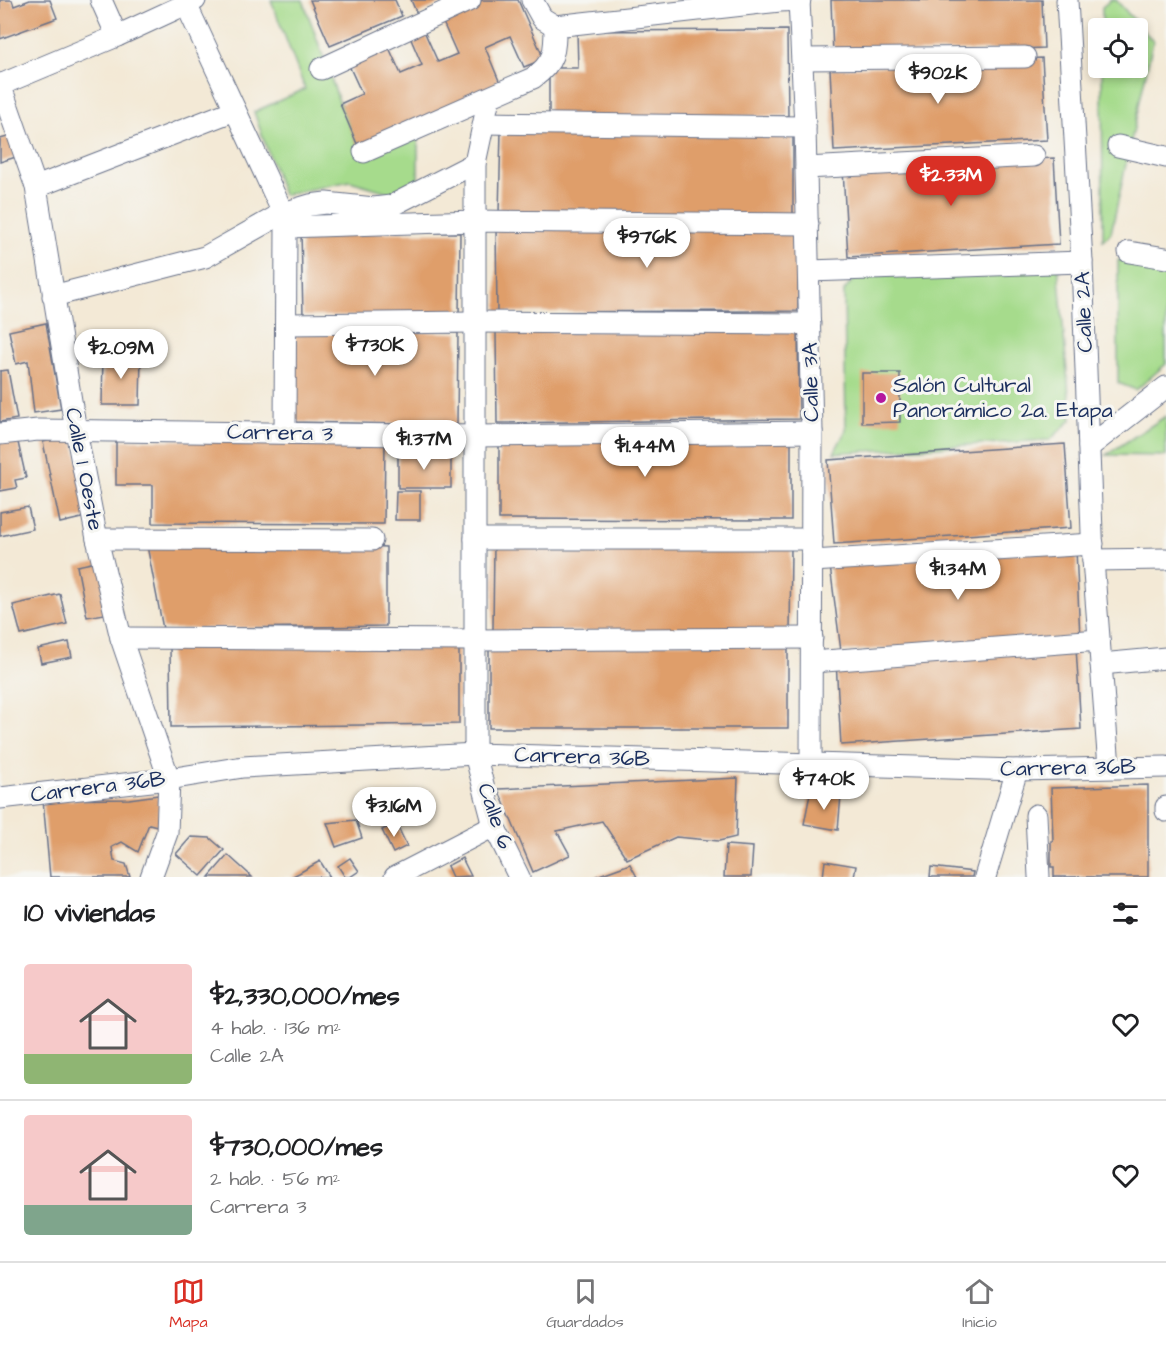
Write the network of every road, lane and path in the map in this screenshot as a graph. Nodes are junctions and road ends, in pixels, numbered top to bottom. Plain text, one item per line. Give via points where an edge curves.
1 (101, 0) edge
2 (470, 0) edge
3 (532, 0) edge
4 (800, 0) edge
5 (191, 2) edge
6 (1070, 2) edge
7 (555, 26) junction
8 (117, 36) junction
9 (1025, 57) dead end
10 (803, 58) junction
11 (321, 69) dead end
12 (0, 85) edge
13 (489, 98) junction
14 (235, 110) junction
15 (484, 123) junction
16 (805, 128) junction
17 (1118, 146) dead end
18 (364, 152) dead end
19 (1034, 156) dead end
20 (1166, 157) edge
21 (475, 163) junction
22 (806, 168) junction
23 (36, 188) junction
24 (284, 220) junction
25 (474, 221) junction
26 (807, 224) junction
27 (1129, 252) dead end
28 (1166, 258) edge
29 (1082, 262) junction
30 (809, 271) junction
31 (53, 296) junction
32 (474, 322) junction
33 (286, 324) junction
34 (810, 324) junction
35 (1163, 396) edge
36 (76, 431) junction
37 (285, 432) junction
38 (812, 432) junction
39 (0, 434) edge
40 (475, 436) junction
41 (1089, 447) junction
42 (97, 539) junction
43 (475, 539) junction
44 (812, 539) junction
45 (372, 540) dead end
46 (1093, 552) junction
47 (1166, 559) edge
48 (812, 561) junction
49 (121, 638) junction
50 (812, 638) junction
51 (475, 640) junction
52 (1099, 640) junction
53 (1166, 658) edge
54 (812, 662) junction
55 (1101, 664) junction
56 (475, 754) junction
57 (811, 764) junction
58 (1108, 767) junction
59 (1166, 767) edge
60 (1017, 770) junction
61 (169, 778) junction
62 (0, 798) edge
63 (1036, 814) dead end
64 (494, 826) junction
65 (152, 877) edge
66 (395, 877) edge
67 (519, 877) edge
68 (985, 877) edge
69 (1039, 877) edge

1 - 8 street
2 - 11 street
3 - 7 street via 542,18
4 - 7 street
4 - 10 street, Calle 3A
5 - 8 street
5 - 14 street
6 - 29 street, Calle 2A
7 - 13 street via 555,52 542,72
8 - 12 street
9 - 10 street
10 - 16 street, Calle 3A
12 - 23 street, Calle 1 Oeste
13 - 15 street, Calle 6
13 - 18 street
14 - 23 street
14 - 24 street
15 - 16 street
15 - 21 street, Calle 6
16 - 22 street, Calle 3A
17 - 20 street
19 - 22 street
21 - 24 street via 391,206 310,205
21 - 25 street, Calle 6
22 - 26 street, Calle 3A
23 - 31 street, Calle 1 Oeste
24 - 25 street
24 - 31 street via 205,257
24 - 33 street
25 - 26 street
25 - 32 street, Calle 6
26 - 30 street, Calle 3A
27 - 28 street
29 - 30 street
29 - 41 street, Calle 2A
30 - 34 street, Calle 3A
31 - 36 street, Calle 1 Oeste
32 - 33 street
32 - 34 street
32 - 40 street, Calle 6
33 - 37 street
34 - 38 street, Calle 3A
35 - 41 street
36 - 37 street, Carrera 3
36 - 39 street, Carrera 3
36 - 42 street, Calle 1 Oeste
37 - 40 street, Carrera 3
38 - 40 street, Carrera 3
38 - 44 street, Calle 3A
40 - 43 street, Calle 6
41 - 46 street, Calle 2A
42 - 45 street
42 - 49 street, Calle 1 Oeste
43 - 44 street
43 - 51 street, Calle 6
44 - 48 street, Calle 3A
46 - 47 street
46 - 48 street
46 - 52 street, Calle 2A
48 - 50 street, Calle 3A
49 - 51 street
49 - 61 street, Calle 1 Oeste
50 - 51 street
50 - 54 street, Calle 3A
51 - 56 street, Calle 6
52 - 54 street
52 - 55 street, Calle 2A
53 - 55 street
54 - 57 street, Calle 3A
55 - 58 street, Calle 2A
56 - 57 street, Carrera 36B
56 - 61 street, Carrera 36B via 243,767
56 - 64 street, Calle 6
57 - 60 street, Carrera 36B
58 - 59 street, Carrera 36B
58 - 60 street, Carrera 36B
60 - 68 street
61 - 62 street, Carrera 36B
61 - 65 street via 167,833
63 - 69 street
64 - 66 street
64 - 67 street, Calle 6

